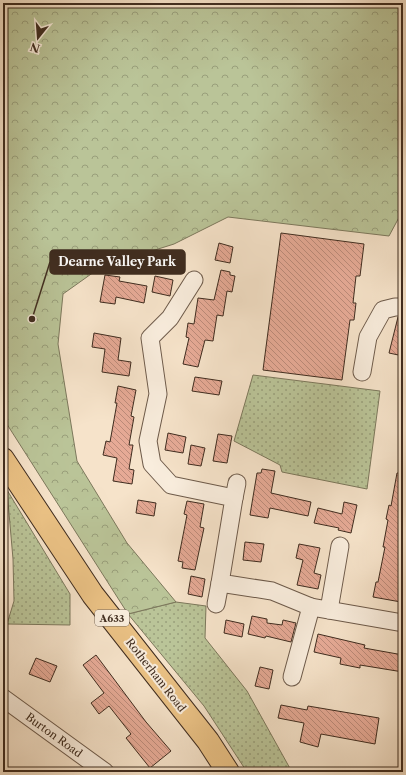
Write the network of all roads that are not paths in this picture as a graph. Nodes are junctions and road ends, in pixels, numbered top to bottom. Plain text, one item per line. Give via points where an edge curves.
1 (194, 280) dead end
2 (399, 307) edge
3 (362, 372) dead end
4 (3, 460) edge
5 (340, 546) dead end
6 (220, 583) junction
7 (216, 604) dead end
8 (311, 607) junction
9 (329, 610) junction
10 (403, 623) edge
11 (292, 677) dead end
12 (3, 698) edge
13 (105, 772) edge
14 (228, 772) edge

1 - 6 street via 170,318 150,338 158,394 148,441 152,464 171,485 235,490
2 - 3 street via 383,310 368,337
4 - 14 main road, Rotherham Road / A633 via 93,595 208,741
5 - 9 street
6 - 7 street
6 - 8 street via 272,591
8 - 9 street
8 - 11 street
9 - 10 street
12 - 13 street, Burton Road

